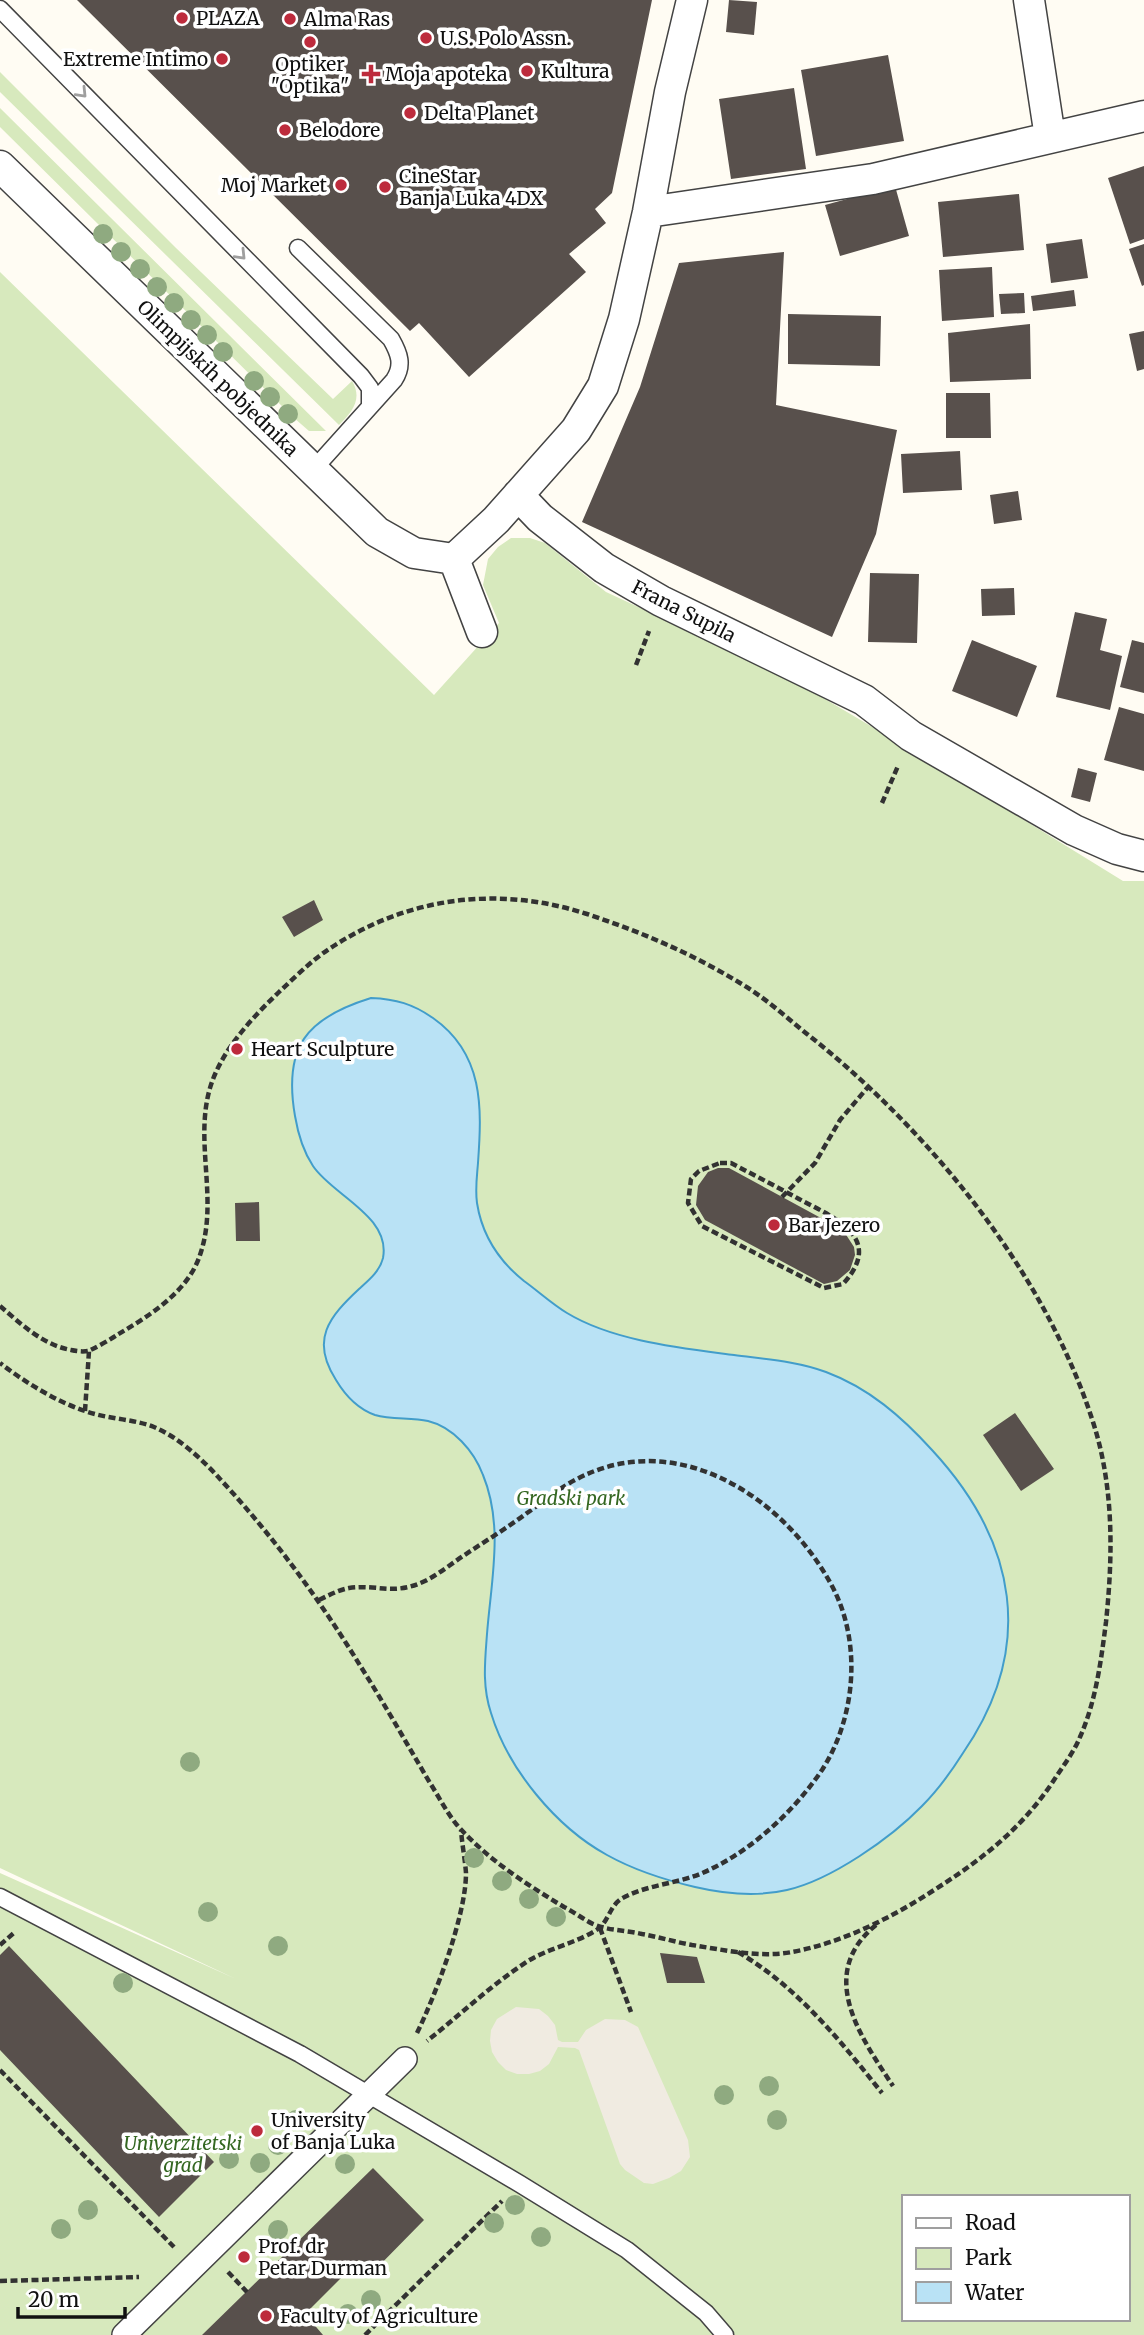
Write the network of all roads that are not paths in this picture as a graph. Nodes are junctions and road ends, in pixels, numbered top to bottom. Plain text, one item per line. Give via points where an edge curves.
1 (692, 0) edge
2 (1029, 0) edge
3 (0, 9) edge
4 (1144, 116) edge
5 (1050, 137) junction
6 (0, 166) edge
7 (648, 212) junction
8 (298, 248) dead end
9 (370, 405) junction
10 (313, 470) junction
11 (518, 495) junction
12 (453, 559) junction
13 (482, 632) dead end
14 (1144, 856) edge
15 (0, 1897) edge
16 (405, 2059) road end
17 (368, 2095) junction
18 (124, 2335) edge
19 (725, 2335) edge

1 - 7 street
2 - 5 street
3 -> 9 lane via 361,376 370,388
4 - 5 street
5 - 7 street via 873,178
6 - 10 street, Olimpijskih pobjednika
7 - 11 street via 624,319 603,386 576,430
8 - 9 lane via 398,351 399,372
9 - 10 lane
10 - 12 street, Olimpijskih pobjednika via 377,532 397,545 414,554
11 - 12 street
11 - 14 street, Frana Supila via 604,568 661,601 864,700 911,736 1074,830
12 - 13 street
15 - 17 lane via 300,2054
16 - 17 street
17 - 18 street
17 - 19 lane via 626,2250 706,2313

